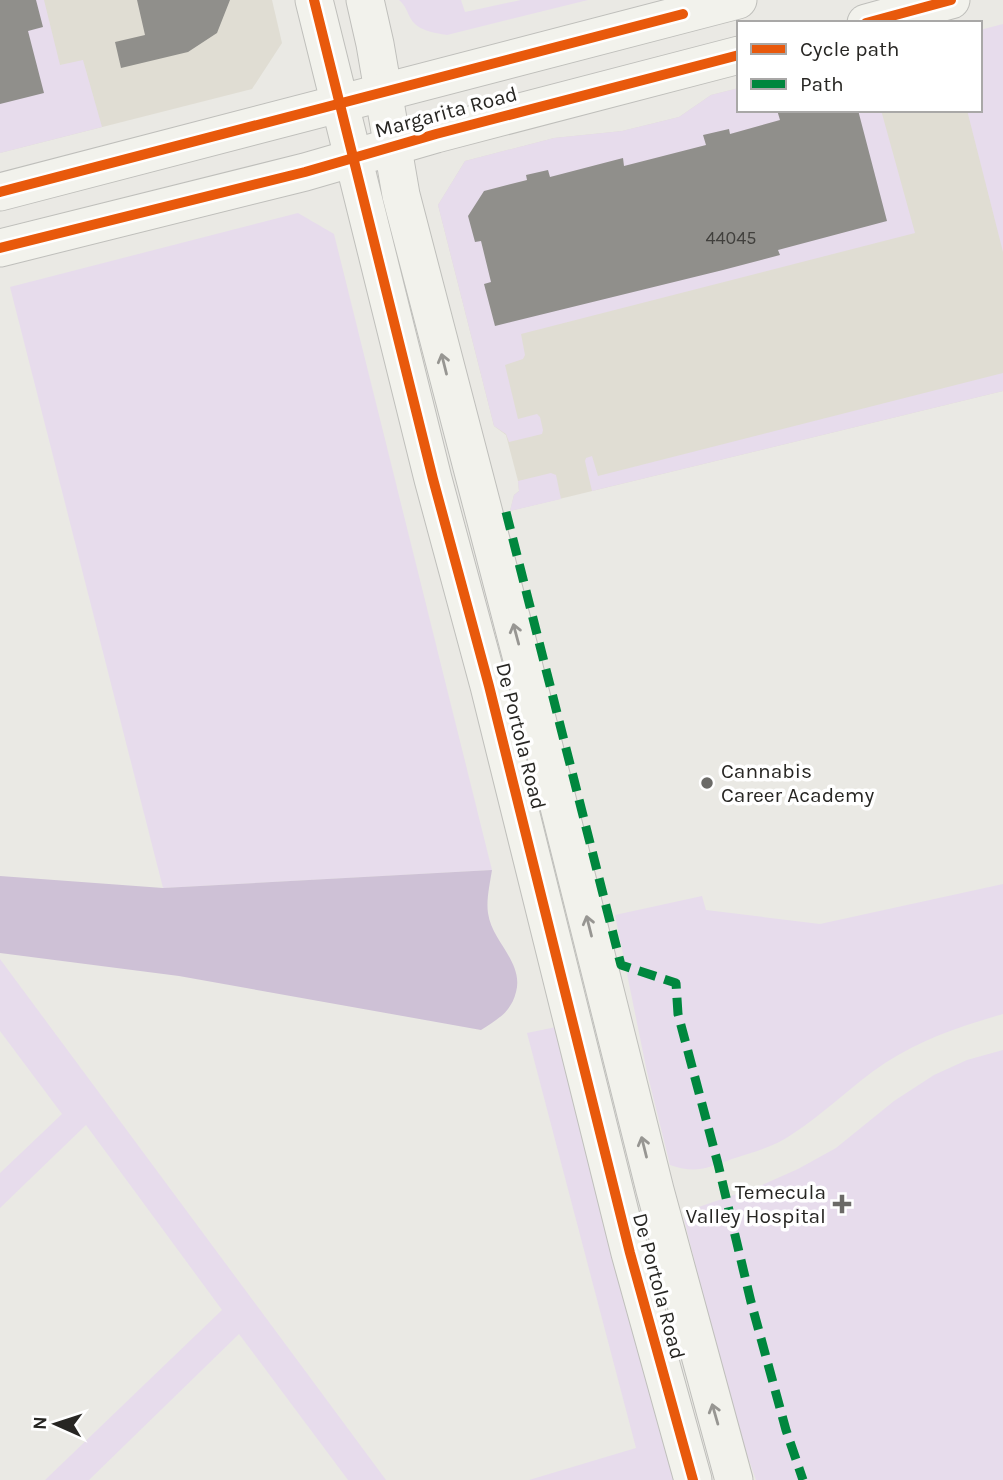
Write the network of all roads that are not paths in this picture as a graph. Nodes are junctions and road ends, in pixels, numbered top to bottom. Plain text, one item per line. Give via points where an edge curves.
1 (314, 0) edge
2 (365, 0) edge
3 (738, 0) edge
4 (951, 0) edge
5 (873, 21) edge
6 (737, 56) edge
7 (383, 91) junction
8 (340, 103) junction
9 (392, 147) junction
10 (353, 158) junction
11 (0, 192) edge
12 (0, 248) edge
13 (536, 876) junction
14 (654, 1190) junction
15 (693, 1480) edge
16 (734, 1480) edge

1 - 8 main road, De Portola Road
2 - 7 main road, De Portola Road
3 - 7 main road, Margarita Road
4 - 5 main road
6 - 9 main road, Margarita Road
7 - 8 main road, Margarita Road
7 - 9 main road, De Portola Road
8 - 10 main road, De Portola Road
8 - 11 main road, Margarita Road
9 - 10 main road, Margarita Road
14 -> 9 main road, De Portola Road
10 - 12 main road, Margarita Road
10 - 13 main road, De Portola Road
13 - 14 main road via 553,898 566,935 625,1171 638,1185
13 - 15 main road, De Portola Road via 630,1254
16 -> 14 main road, De Portola Road

